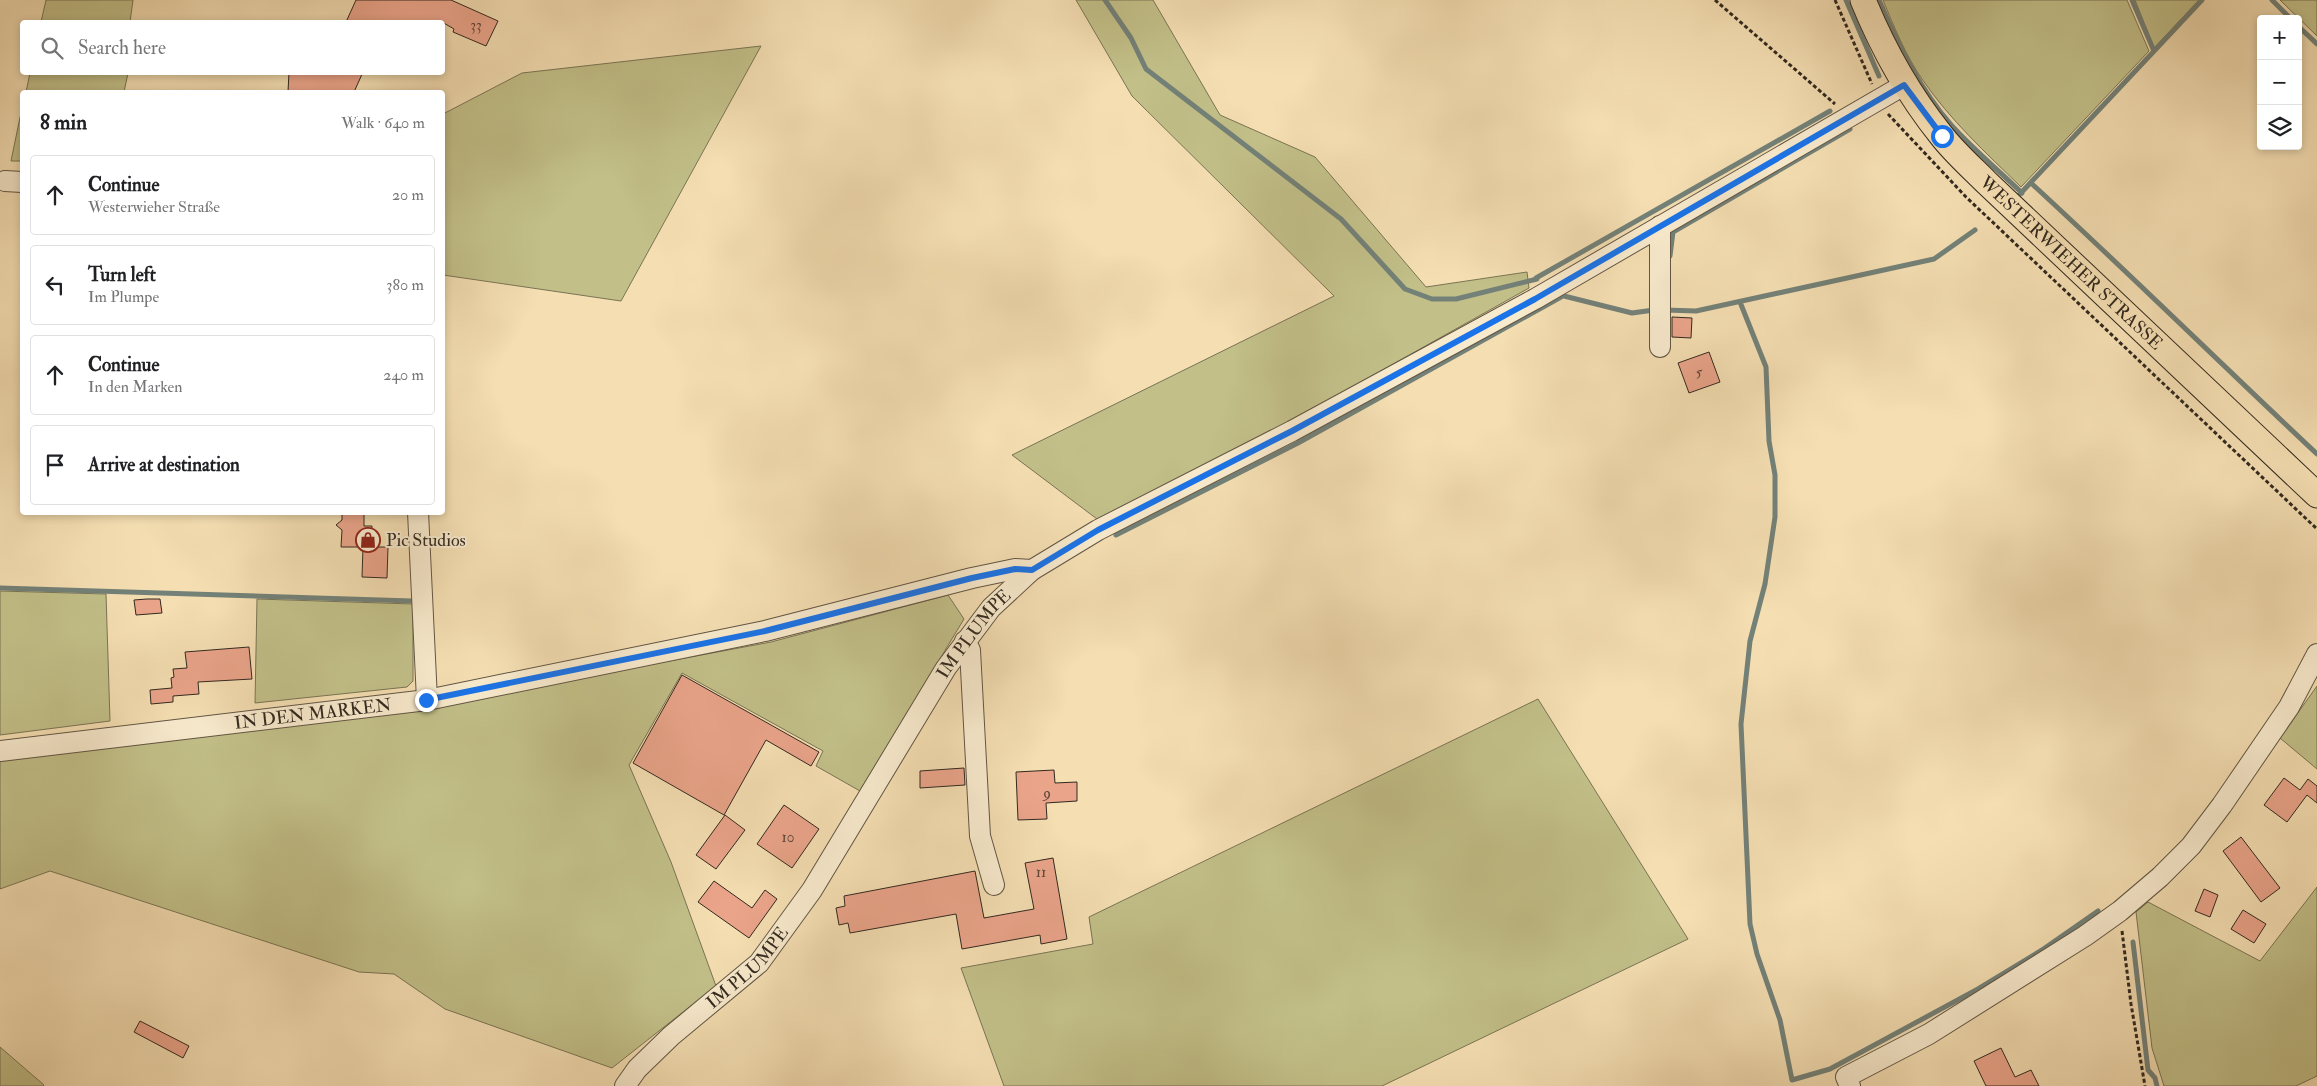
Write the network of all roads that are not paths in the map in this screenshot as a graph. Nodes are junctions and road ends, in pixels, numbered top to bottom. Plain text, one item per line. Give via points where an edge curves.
1 (1862, 0) edge
2 (1904, 85) junction
3 (1660, 226) junction
4 (1660, 347) dead end
5 (2317, 495) edge
6 (418, 515) edge
7 (1032, 570) junction
8 (972, 578) junction
9 (991, 608) junction
10 (965, 641) junction
11 (2317, 654) edge
12 (426, 700) junction
13 (0, 751) edge
14 (994, 886) dead end
15 (625, 1086) edge
16 (1850, 1086) edge

1 - 2 main road, WESTERWIEHER STRASSE
2 - 3 street, IM PLUMPE
2 - 5 main road, WESTERWIEHER STRASSE via 1942,136 1986,182
3 - 4 street
3 - 7 street, IM PLUMPE via 1535,299 1292,431 1098,530
6 - 12 street
7 - 8 street, IN DEN MARKEN via 1015,569
7 - 9 street, IM PLUMPE
8 - 9 street
8 - 12 street, IN DEN MARKEN via 765,631
9 - 10 street, IM PLUMPE
10 - 14 street via 970,650 980,836
10 - 15 street, IM PLUMPE via 812,890 759,963 671,1036 637,1069
11 - 16 street via 2289,707 2202,832 2160,877 2085,936 1929,1034 1846,1077
12 - 13 street, IN DEN MARKEN

